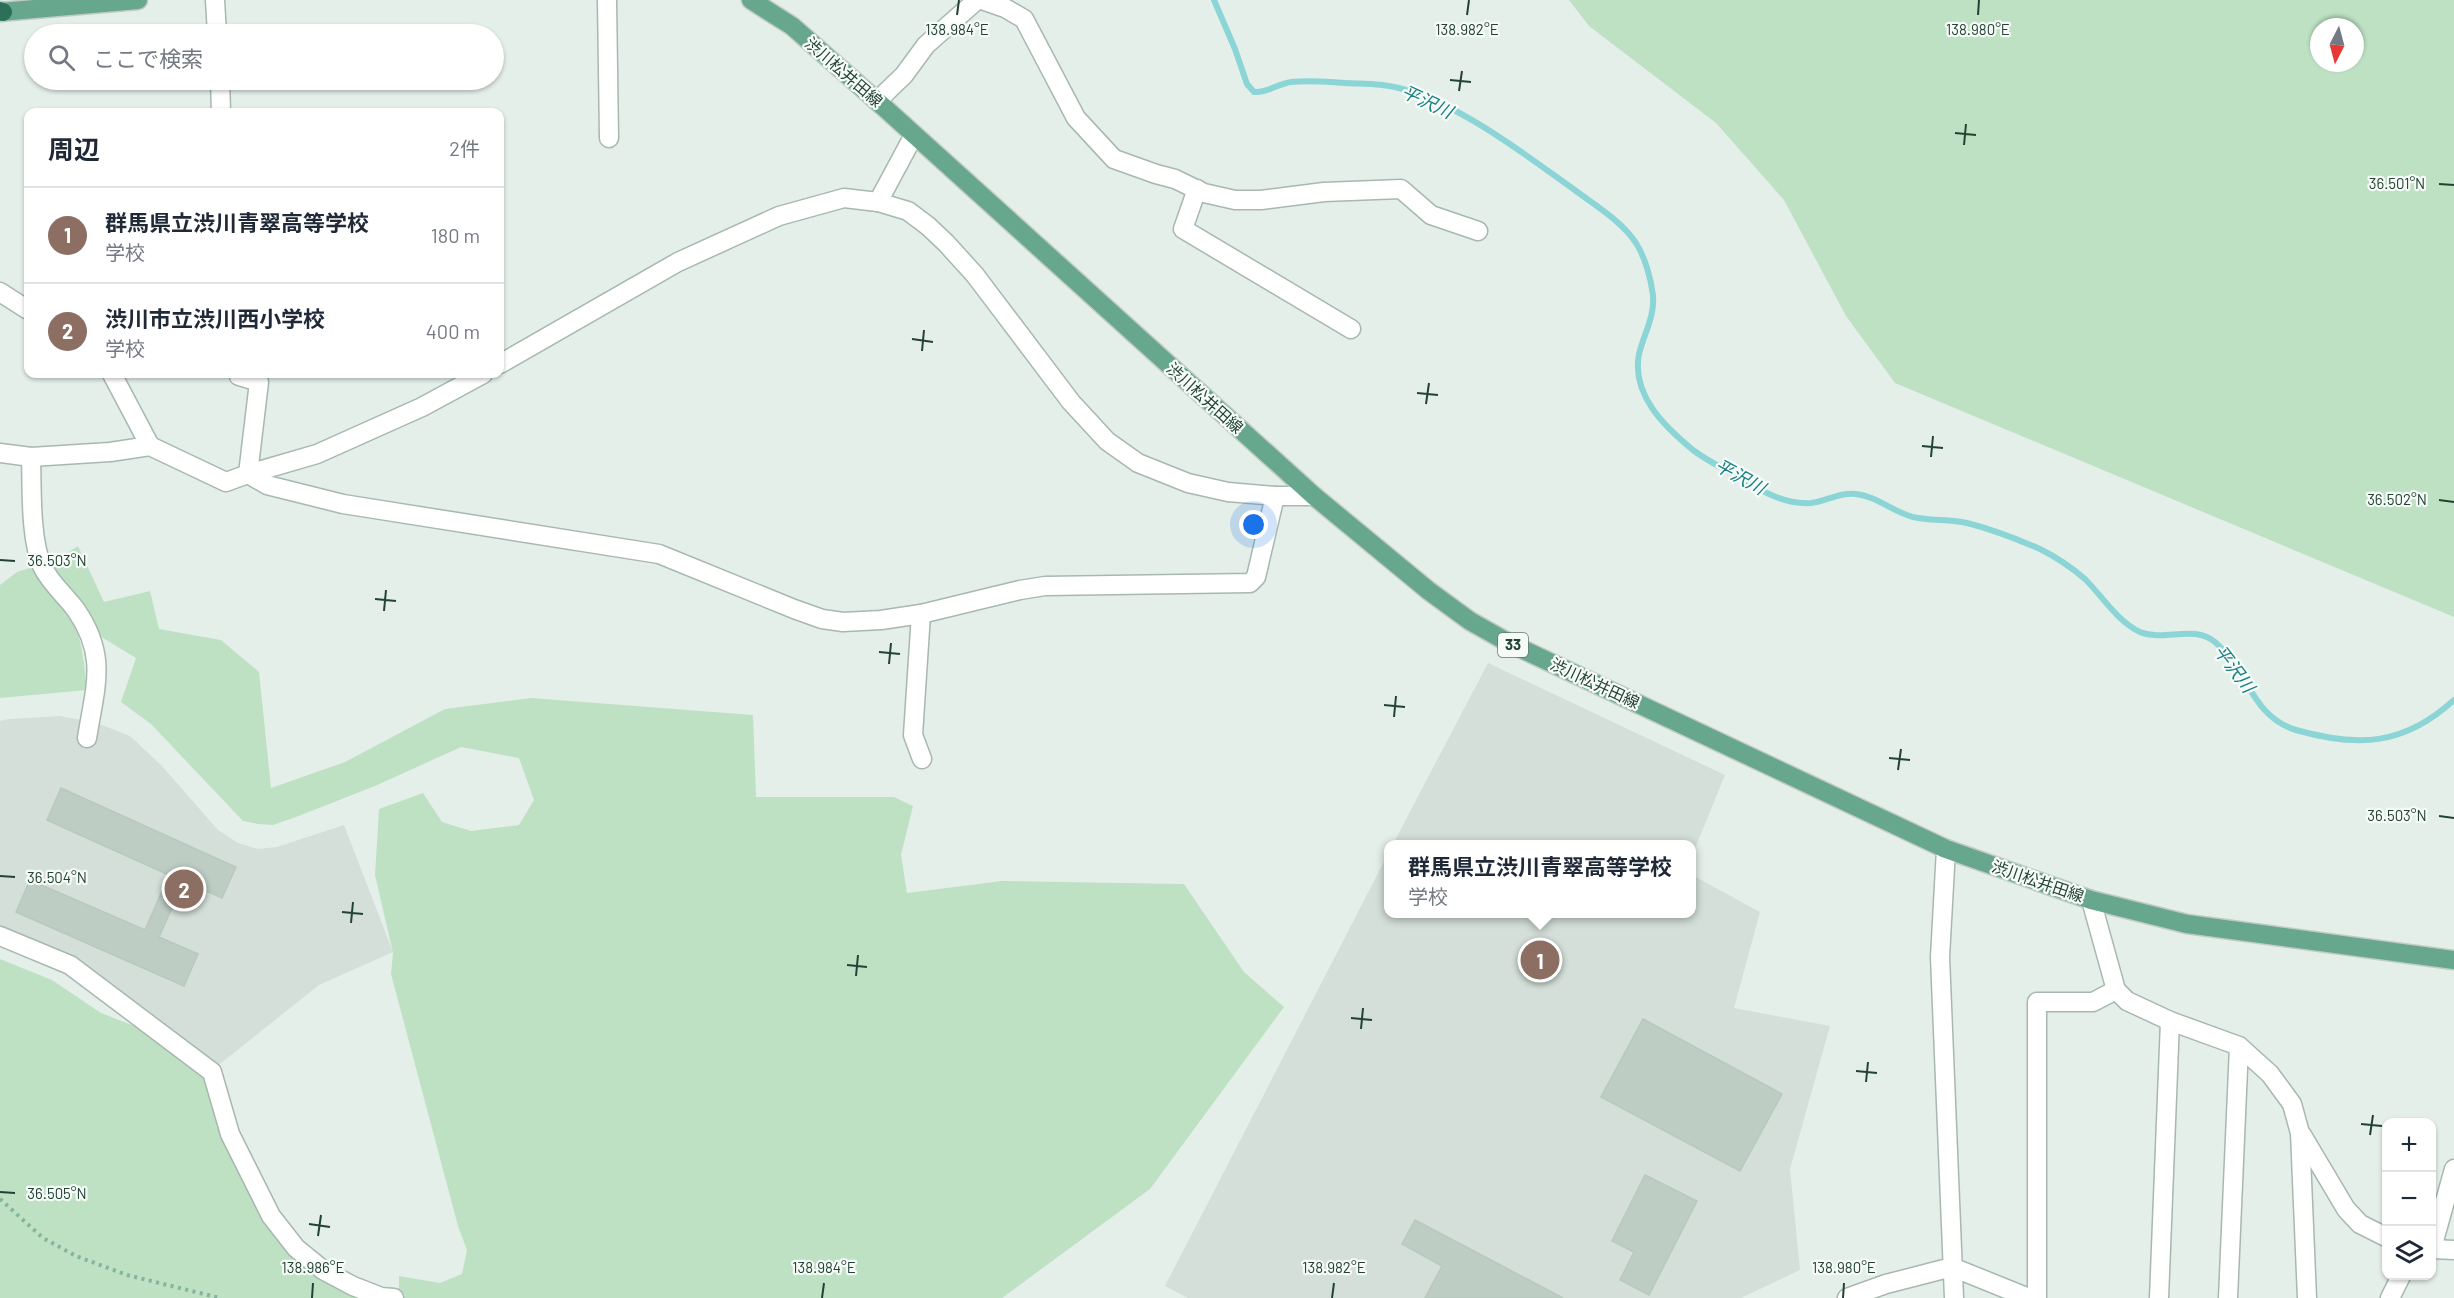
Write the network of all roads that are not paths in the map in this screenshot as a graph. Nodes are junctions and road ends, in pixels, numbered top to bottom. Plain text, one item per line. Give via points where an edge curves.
1 (138, 0) edge
2 (215, 0) edge
3 (607, 0) edge
4 (750, 0) edge
5 (977, 0) edge
6 (982, 0) edge
7 (112, 1) edge
8 (1, 12) edge
9 (216, 24) edge
10 (220, 90) edge
11 (877, 101) junction
12 (221, 108) edge
13 (915, 135) junction
14 (609, 138) dead end
15 (1197, 189) junction
16 (878, 202) junction
17 (1478, 231) dead end
18 (0, 292) edge
19 (24, 307) edge
20 (1351, 329) dead end
21 (504, 362) edge
22 (114, 378) edge
23 (246, 378) edge
24 (476, 378) edge
25 (150, 446) junction
26 (0, 453) edge
27 (31, 457) junction
28 (248, 474) junction
29 (1275, 496) junction
30 (1314, 496) junction
31 (921, 614) junction
32 (87, 738) dead end
33 (922, 759) dead end
34 (1946, 849) junction
35 (2091, 900) junction
36 (0, 936) edge
37 (2454, 960) edge
38 (2116, 990) junction
39 (2169, 1021) junction
40 (2239, 1046) junction
41 (2300, 1133) junction
42 (2454, 1169) edge
43 (2436, 1234) edge
44 (2382, 1235) edge
45 (2436, 1249) edge
46 (2454, 1250) edge
47 (1952, 1267) junction
48 (361, 1275) dead end
49 (2399, 1280) edge
50 (394, 1298) edge
51 (1847, 1298) edge
52 (1954, 1298) edge
53 (2029, 1298) edge
54 (2037, 1298) edge
55 (2159, 1298) edge
56 (2228, 1298) edge
57 (2307, 1298) edge
58 (2390, 1298) edge

1 - 7 main road
2 - 9 street
3 - 14 street
4 - 11 main road, 渋川松井田線 / 33 via 792,26
5 - 11 street via 926,45 904,75
6 - 15 street via 1024,19 1076,118 1114,159
7 - 8 main road
10 - 12 street
11 - 13 main road, 渋川松井田線 / 33
13 - 16 street
13 - 30 main road, 渋川松井田線 / 33
15 - 17 street via 1235,200 1261,200 1324,192 1401,189 1431,215
15 - 20 street via 1183,229
16 - 21 street via 844,198 779,216 678,262
16 - 29 street via 908,211 946,243 975,275 1071,402 1107,441 1138,463 1188,483
18 - 19 street
22 - 25 street
23 - 28 street via 259,382
24 - 28 street via 317,454
25 - 27 street
25 - 28 street via 226,482
26 - 27 street
27 - 32 street via 35,533 42,566 86,627 96,651 98,670
28 - 31 street via 267,485 344,504 659,554 822,619 843,622
29 - 30 street
29 - 31 street via 1257,577 1250,583 1045,586
30 - 34 main road, 渋川松井田線 / 33 via 1429,591 1509,643
31 - 33 street via 913,735
34 - 35 main road, 渋川松井田線 / 33
34 - 47 street via 1940,957
35 - 37 main road, 渋川松井田線 / 33 via 2197,926
35 - 38 street
36 - 50 street via 70,965 212,1072 230,1134 271,1216 296,1248 323,1270 353,1286
38 - 39 street via 2127,1001
38 - 54 street via 2093,1002 2037,1002
39 - 40 street
39 - 55 street
40 - 41 street via 2270,1074 2292,1104
40 - 56 street
41 - 44 street via 2346,1209 2360,1224
41 - 57 street
42 - 43 street
45 - 46 street
47 - 51 street
47 - 52 street
47 - 53 street
48 - 50 street via 398,1292
49 - 58 street

